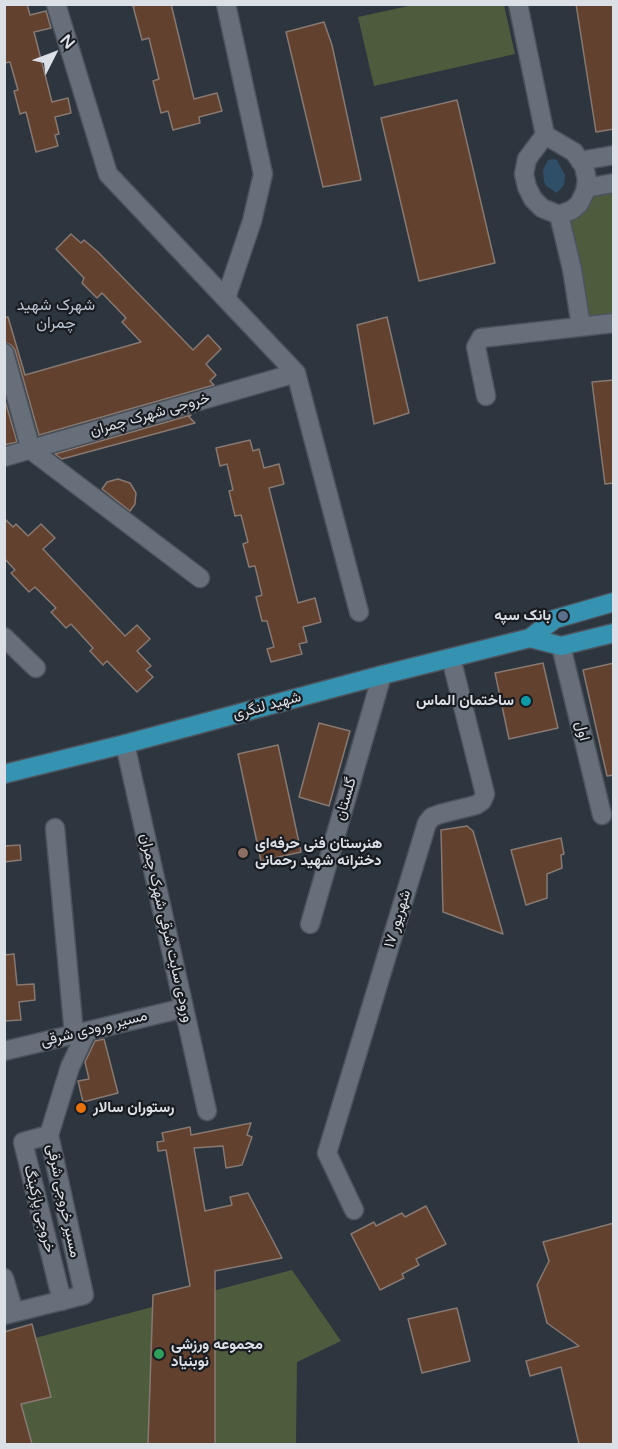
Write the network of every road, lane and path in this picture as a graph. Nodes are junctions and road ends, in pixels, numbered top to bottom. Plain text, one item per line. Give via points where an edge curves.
1 (56, 4) edge
2 (226, 4) edge
3 (518, 4) edge
4 (545, 135) junction
5 (614, 155) edge
6 (580, 161) junction
7 (614, 183) edge
8 (586, 188) junction
9 (559, 215) junction
10 (226, 298) junction
11 (614, 323) edge
12 (581, 326) junction
13 (4, 353) edge
14 (296, 373) junction
15 (486, 396) dead end
16 (31, 450) junction
17 (4, 457) edge
18 (200, 578) dead end
19 (614, 602) edge
20 (359, 612) dead end
21 (614, 633) edge
22 (4, 637) edge
23 (530, 638) junction
24 (561, 646) junction
25 (451, 658) junction
26 (36, 668) dead end
27 (382, 675) junction
28 (125, 744) junction
29 (4, 774) edge
30 (602, 815) dead end
31 (55, 828) dead end
32 (310, 924) dead end
33 (184, 1008) junction
34 (81, 1032) junction
35 (4, 1051) edge
36 (207, 1111) dead end
37 (49, 1135) junction
38 (354, 1210) dead end
39 (4, 1278) edge
40 (62, 1301) junction
41 (9, 1313) edge

1 - 10 street via 108,174
2 - 10 street via 263,174
3 - 4 street
4 - 6 street via 574,152
4 - 9 street via 527,159 524,174 532,199
5 - 6 street
6 - 8 street
7 - 8 street
8 - 9 street via 579,204
9 - 12 street
10 - 14 street
11 - 12 street
12 - 15 street via 481,338 476,347
13 - 16 street
14 - 16 street, خروجی شهرک چمران
14 - 20 street
16 - 17 street, خروجی شهرک چمران
16 - 18 street
19 - 23 main road, شهید لنگری via 555,619
21 - 24 main road, شهید لنگری
22 - 26 street
23 - 24 main road, شهید لنگری
23 - 25 main road, شهید لنگری
24 - 30 street, اول
25 - 27 main road, شهید لنگری
25 - 38 street, ۱۷ شهریور via 485,794 476,805 440,813 427,823 327,1153
27 - 28 main road, شهید لنگری
27 - 32 street, گلستان
28 - 29 main road, شهید لنگری
28 - 33 street, ورودی سایت شرقی شهرک چمران
31 - 34 street
33 - 34 street, مسیر ورودی شرقی
33 - 36 street, ورودی سایت شرقی شهرک چمران
34 - 35 street, مسیر ورودی شرقی
34 - 37 street, مسیر خروجی شرقی
37 - 40 street, مسیر خروجی شرقی via 84,1295
37 - 40 street, خروجی پارکینگ via 23,1142
39 - 41 street
40 - 41 street, مسیر خروجی شرقی

